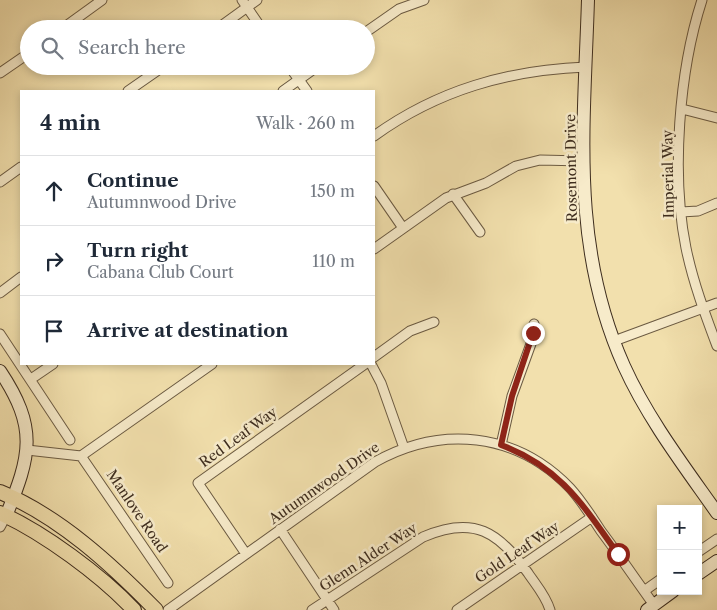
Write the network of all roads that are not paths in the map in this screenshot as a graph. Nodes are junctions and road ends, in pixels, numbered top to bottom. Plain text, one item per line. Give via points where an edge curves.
1 (102, 0) edge
2 (257, 0) edge
3 (424, 0) edge
4 (588, 0) edge
5 (702, 0) edge
6 (244, 4) edge
7 (74, 20) edge
8 (227, 20) edge
9 (256, 20) edge
10 (375, 26) edge
11 (20, 59) edge
12 (586, 67) junction
13 (0, 73) edge
14 (151, 75) edge
15 (295, 75) edge
16 (306, 75) edge
17 (299, 80) junction
18 (129, 90) edge
19 (284, 90) edge
20 (306, 90) edge
21 (682, 109) junction
22 (717, 118) edge
23 (375, 135) edge
24 (583, 161) junction
25 (20, 168) edge
26 (0, 182) edge
27 (375, 187) edge
28 (453, 194) junction
29 (717, 203) edge
30 (681, 212) junction
31 (403, 228) junction
32 (480, 232) dead end
33 (375, 248) edge
34 (20, 279) edge
35 (0, 293) edge
36 (717, 303) edge
37 (703, 308) junction
38 (434, 322) dead end
39 (534, 324) dead end
40 (0, 334) edge
41 (614, 342) junction
42 (717, 346) edge
43 (375, 356) edge
44 (20, 364) edge
45 (21, 365) edge
46 (52, 365) edge
47 (211, 365) edge
48 (364, 365) edge
49 (371, 365) edge
50 (0, 371) edge
51 (31, 380) junction
52 (70, 440) dead end
53 (501, 445) junction
54 (404, 448) junction
55 (27, 450) junction
56 (82, 456) junction
57 (7, 495) edge
58 (717, 513) edge
59 (592, 517) junction
60 (2, 519) edge
61 (280, 529) junction
62 (717, 538) edge
63 (701, 550) edge
64 (246, 554) junction
65 (717, 561) edge
66 (522, 565) junction
67 (702, 571) edge
68 (657, 582) edge
69 (168, 583) dead end
70 (644, 591) junction
71 (667, 595) edge
72 (328, 600) junction
73 (650, 607) edge
74 (134, 610) edge
75 (156, 610) edge
76 (168, 610) edge
77 (312, 610) edge
78 (334, 610) edge
79 (457, 610) edge
80 (550, 610) edge

1 - 7 street
2 - 6 street
3 - 10 street via 399,9
4 - 12 street, Rosemont Drive
5 - 21 street, Imperial Way via 686,66
6 - 8 street
6 - 9 street
11 - 13 street
12 - 23 street via 520,73 471,85 425,104
12 - 24 street, Rosemont Drive
14 - 18 street
15 - 17 street
16 - 17 street
17 - 19 street
17 - 20 street
21 - 22 street
21 - 30 street, Imperial Way
24 - 28 street via 531,161
24 - 41 street, Rosemont Drive via 588,241 599,296
25 - 26 street
27 - 31 street
28 - 31 street
28 - 32 street
29 - 30 street via 698,211
30 - 37 street, Imperial Way via 690,265
31 - 33 street
34 - 35 street
36 - 37 street
37 - 41 street
37 - 42 street, Imperial Way
38 - 43 street via 410,331
39 - 53 street via 532,341 512,396
40 - 44 street
41 - 58 street, Rosemont Drive via 646,409
45 - 51 street
46 - 51 street
47 - 56 street
48 - 64 street, Red Leaf Way via 198,483
49 - 54 street via 381,383
50 - 55 street via 17,397 24,416
51 - 52 street
53 - 54 street, Autumnwood Drive via 451,439
53 - 59 street, Autumnwood Drive via 531,457 557,476
54 - 61 street, Autumnwood Drive via 375,462
55 - 56 street
55 - 57 street via 25,467
56 - 69 street, Manlove Road
57 - 60 street
57 - 75 main road via 60,527 98,556
59 - 66 street, Gold Leaf Way
59 - 70 street, Autumnwood Drive
60 - 74 main road via 79,562
61 - 64 street, Autumnwood Drive
61 - 72 street
62 - 63 street
64 - 76 street, Autumnwood Drive
65 - 67 street
66 - 72 street, Glenn Alder Way via 494,536 472,529 448,529 416,541
66 - 79 street, Gold Leaf Way
66 - 80 street, Glenn Alder Way via 546,598
68 - 70 street
70 - 73 street, Autumnwood Drive
71 - 73 street
72 - 77 street, Glenn Alder Way
72 - 78 street

